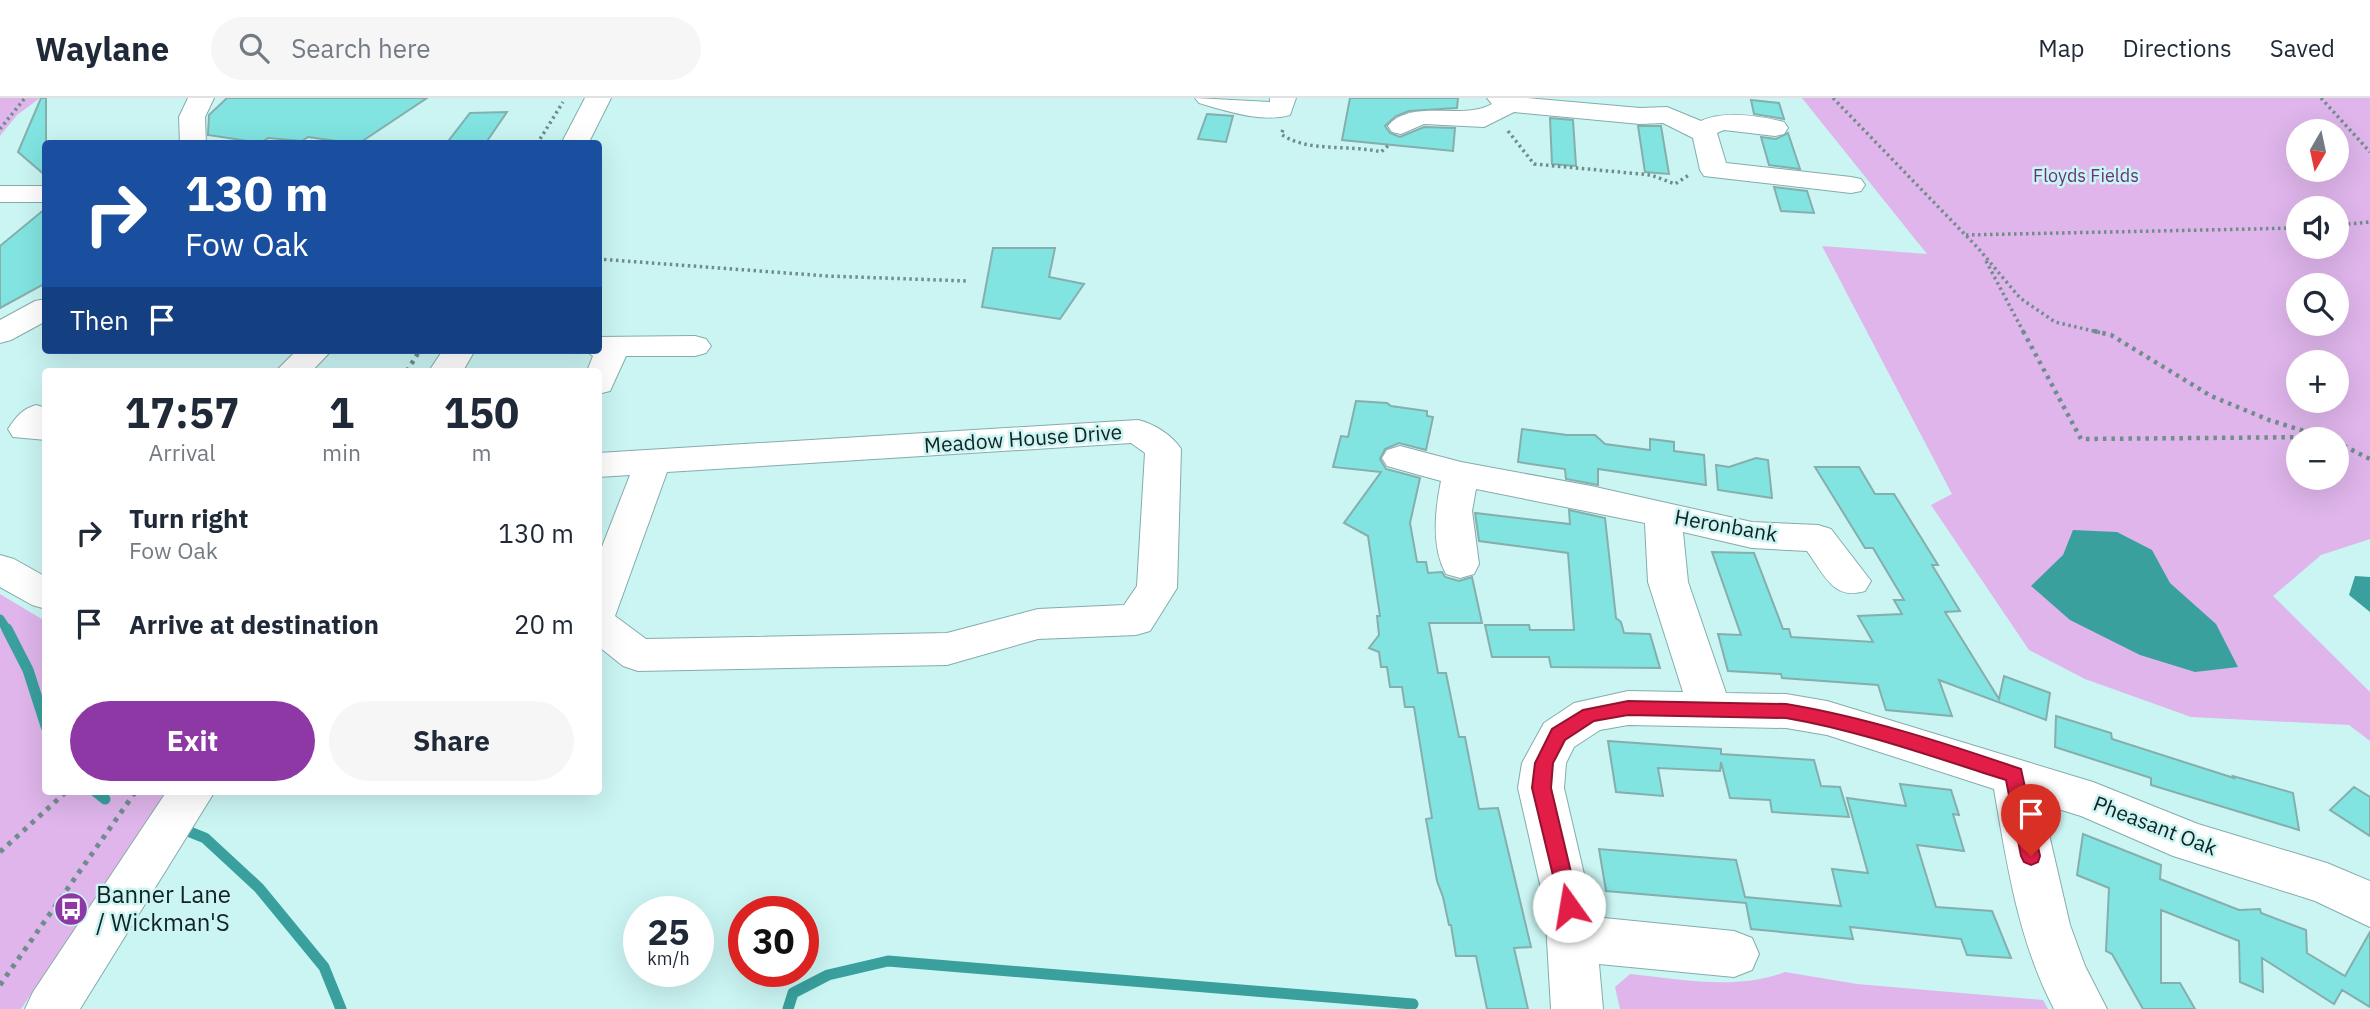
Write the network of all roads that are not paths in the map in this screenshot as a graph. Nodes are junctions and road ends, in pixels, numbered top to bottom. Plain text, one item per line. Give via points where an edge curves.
1 (201, 98) edge
2 (598, 98) edge
3 (1208, 98) edge
4 (1396, 101) dead end
5 (1505, 101) edge
6 (1669, 106) edge
7 (1283, 112) edge
8 (1775, 128) dead end
9 (1701, 131) junction
10 (193, 140) edge
11 (576, 140) edge
12 (3, 185) edge
13 (1851, 185) dead end
14 (42, 193) edge
15 (42, 310) edge
16 (0, 333) edge
17 (695, 346) dead end
18 (606, 347) edge
19 (312, 354) edge
20 (296, 368) edge
21 (601, 368) edge
22 (1400, 458) dead end
23 (653, 461) junction
24 (602, 466) edge
25 (1461, 474) junction
26 (1663, 514) junction
27 (1460, 564) dead end
28 (0, 569) edge
29 (1851, 581) dead end
30 (42, 593) edge
31 (602, 600) edge
32 (602, 627) edge
33 (1710, 709) junction
34 (2014, 775) junction
35 (189, 795) edge
36 (2370, 905) edge
37 (1571, 938) junction
38 (1734, 954) dead end
39 (51, 1009) edge
40 (1577, 1009) edge
41 (2081, 1009) edge

1 - 10 street via 192,117
2 - 11 street
3 - 7 street
4 - 5 street via 1400,114 1411,121 1484,119
5 - 6 street via 1640,116
6 - 9 street
8 - 9 street via 1720,122
9 - 13 street via 1714,170
12 - 14 street
15 - 16 street
17 - 18 street
18 - 21 street
19 - 20 street
22 - 25 street, Heronbank
23 - 24 street, Meadow House Drive
23 - 31 street
23 - 32 street, Meadow House Drive via 1138,431 1163,449 1157,588 1136,620 1038,624 947,649 638,655
25 - 26 street, Heronbank
25 - 27 street via 1453,511
26 - 29 street, Heronbank via 1752,534 1818,538
26 - 33 street, Heronbank via 1668,582
28 - 30 street
33 - 34 street, Pheasant Oak via 1786,711 1827,718
33 - 37 street, Pheasant Oak via 1628,708 1589,715 1559,734 1544,763 1541,788 1569,906
34 - 36 street, Pheasant Oak via 2093,801 2190,842 2327,884
34 - 41 street via 2047,938
35 - 39 street
37 - 38 street
37 - 40 street, Pheasant Oak

